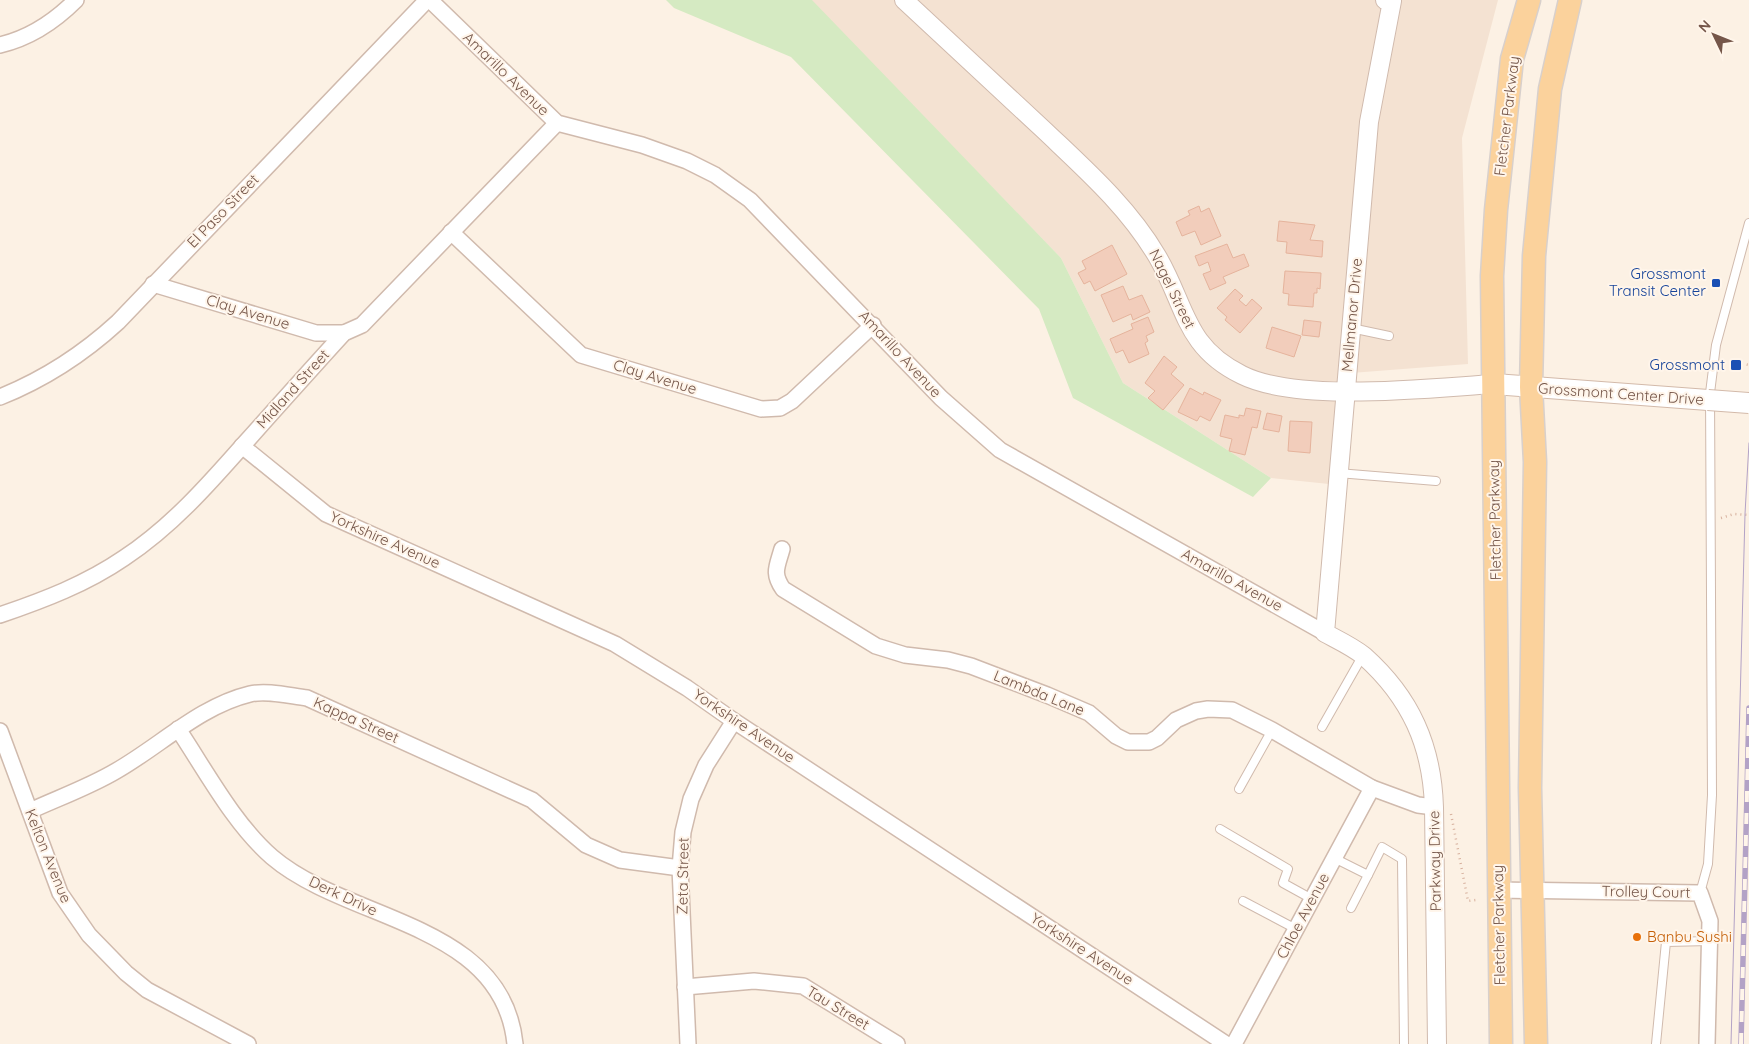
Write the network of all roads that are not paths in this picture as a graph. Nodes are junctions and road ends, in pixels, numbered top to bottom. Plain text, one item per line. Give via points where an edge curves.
1 (76, 0) edge
2 (429, 0) edge
3 (904, 0) edge
4 (1390, 0) edge
5 (1529, 0) edge
6 (1570, 0) edge
7 (0, 45) edge
8 (557, 123) junction
9 (1749, 222) edge
10 (451, 232) junction
11 (153, 284) junction
12 (873, 325) junction
13 (1351, 328) junction
14 (344, 333) junction
15 (1390, 336) dead end
16 (1494, 384) junction
17 (1531, 387) junction
18 (1345, 392) junction
19 (0, 397) edge
20 (1749, 403) edge
21 (242, 446) junction
22 (1338, 473) junction
23 (1436, 481) dead end
24 (782, 549) dead end
25 (0, 615) edge
26 (1325, 633) junction
27 (1364, 655) junction
28 (1394, 688) joint
29 (734, 721) junction
30 (1322, 727) dead end
31 (178, 729) junction
32 (1272, 730) junction
33 (0, 731) edge
34 (1372, 788) junction
35 (1239, 789) dead end
36 (1442, 807) junction
37 (30, 811) junction
38 (1220, 829) dead end
39 (1334, 858) junction
40 (680, 868) junction
41 (1368, 875) junction
42 (1499, 890) junction
43 (1533, 890) junction
44 (1700, 893) junction
45 (1312, 899) junction
46 (1243, 901) dead end
47 (1351, 908) dead end
48 (1296, 929) junction
49 (1710, 941) junction
50 (685, 987) junction
51 (248, 1044) edge
52 (515, 1044) edge
53 (688, 1044) edge
54 (896, 1044) edge
55 (1226, 1044) edge
56 (1234, 1044) edge
57 (1404, 1044) edge
58 (1437, 1044) edge
59 (1501, 1044) edge
60 (1536, 1044) edge
61 (1656, 1044) edge
62 (1707, 1044) edge

1 - 7 street via 50,24
2 - 8 street, Amarillo Avenue
2 - 11 street, El Paso Street
3 - 18 street, Nagel Street via 1121,205 1159,259 1187,323 1216,359 1258,382
4 - 13 street, Mellmanor Drive via 1369,122
5 - 16 main road, Fletcher Parkway via 1512,59 1496,210 1492,276
6 - 17 main road via 1550,89 1534,256
8 - 10 street, Midland Street
8 - 12 street, Amarillo Avenue via 670,154 721,179 766,215
9 - 44 lane via 1716,345 1710,393 1712,795 1708,864
10 - 12 street, Clay Avenue via 581,355 762,410 780,408 792,401
10 - 14 street, Midland Street via 362,326
11 - 14 street, Clay Avenue via 316,333
11 - 19 street, El Paso Street via 118,322 87,349 51,374
12 - 26 street, Amarillo Avenue via 941,398 1000,450
13 - 15 lane
13 - 18 street, Mellmanor Drive
14 - 21 street, Midland Street
16 - 17 main road, Grossmont Center Drive
16 - 18 street, Nagel Street
16 - 42 main road, Fletcher Parkway
17 - 20 main road, Grossmont Center Drive, bridge
17 - 43 main road via 1535,462 1530,788
18 - 22 street, Mellmanor Drive
21 - 25 street, Midland Street via 182,511 125,558 75,586
21 - 29 street, Yorkshire Avenue via 326,514 616,644
22 - 23 lane
22 - 26 street, Mellmanor Drive
24 - 32 street, Lambda Lane via 775,572 783,590 876,646 905,655 971,666 1089,713 1128,742 1150,742 1176,720 1208,709 1232,710
26 - 27 street, Amarillo Avenue
27 - 28 street, Amarillo Avenue
27 - 30 lane
28 - 36 street, Parkway Drive via 1413,714
29 - 40 street, Zeta Street via 706,765 691,799 683,832
29 - 55 street, Yorkshire Avenue
31 - 37 street, Kappa Street via 116,771
31 - 40 street, Kappa Street via 252,693 307,698 532,800 586,845 620,860
31 - 52 street, Derk Drive via 248,834 273,858 306,880 450,946 474,963 503,1001
32 - 34 street, Lambda Lane
32 - 35 lane
33 - 37 street, Kelton Avenue
34 - 36 street, Lambda Lane via 1418,805
34 - 39 street, Chloe Avenue
36 - 58 street, Parkway Drive
37 - 51 street, Kelton Avenue via 60,894 107,955 147,990
38 - 45 lane via 1288,869 1283,883
39 - 41 lane
39 - 45 street, Chloe Avenue
40 - 50 street, Zeta Street
41 - 47 lane
41 - 57 lane via 1382,847 1402,859
42 - 43 street, Trolley Court
42 - 59 main road, Fletcher Parkway
43 - 44 street, Trolley Court
43 - 60 main road
44 - 49 street, Trolley Court via 1710,921
45 - 48 street, Chloe Avenue
46 - 48 lane
48 - 56 street, Chloe Avenue
49 - 61 lane via 1666,942
49 - 62 street, Trolley Court
50 - 53 street, Zeta Street
50 - 54 street, Tau Street via 754,981 803,986

